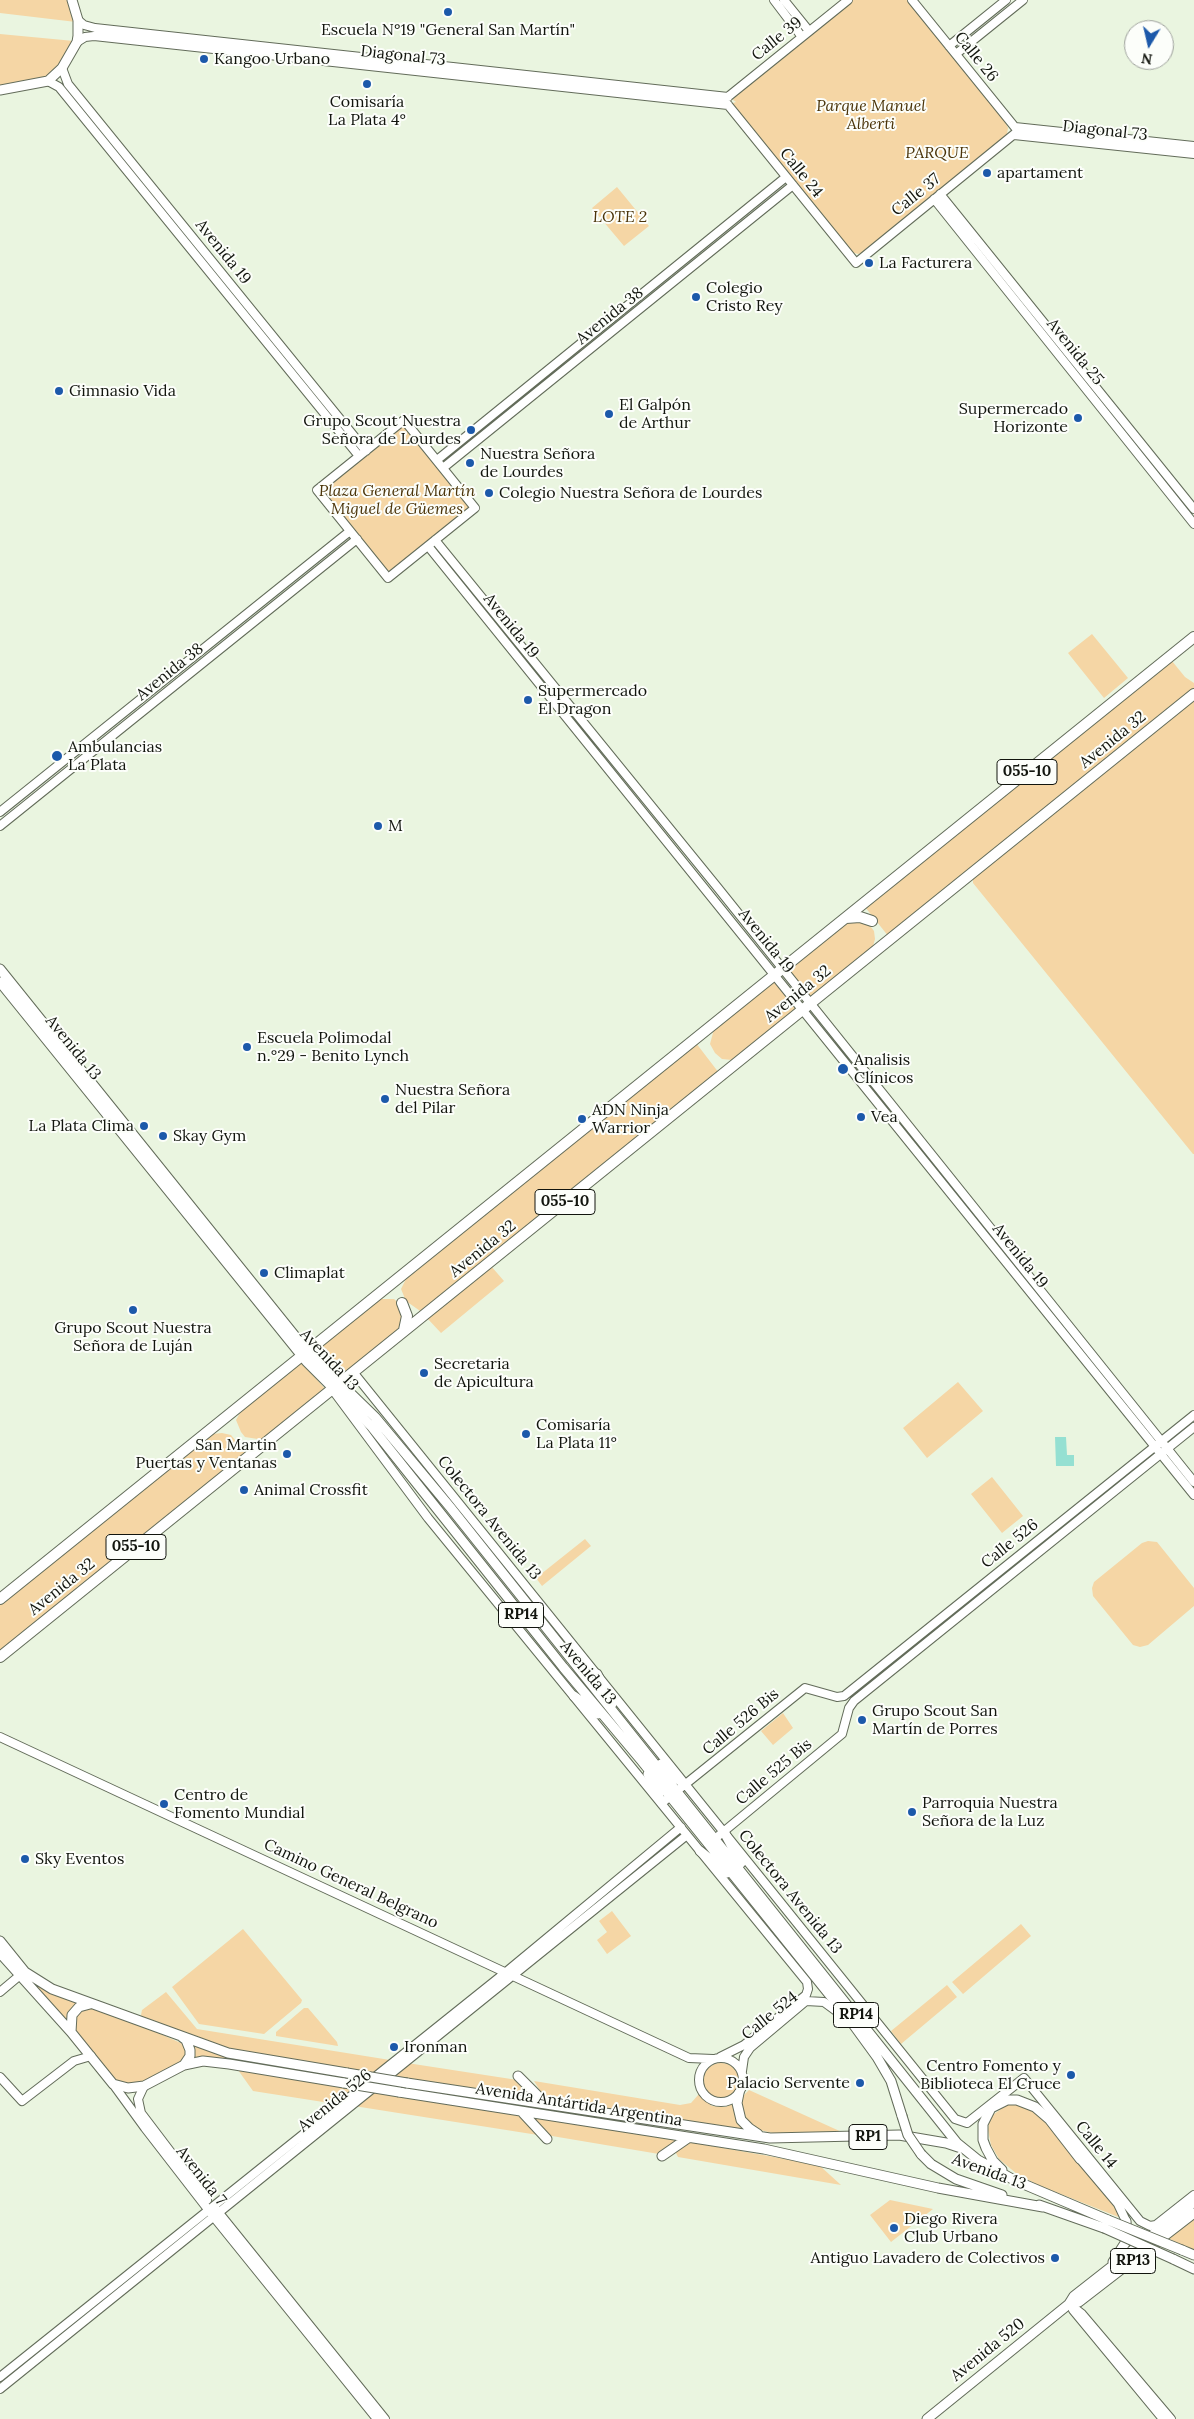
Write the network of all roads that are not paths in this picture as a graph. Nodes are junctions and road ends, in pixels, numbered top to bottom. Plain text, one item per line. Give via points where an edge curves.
1 (72, 0) edge
2 (774, 0) edge
3 (784, 0) edge
4 (848, 0) edge
5 (912, 0) edge
6 (1006, 0) edge
7 (1023, 0) edge
8 (78, 20) junction
9 (806, 34) junction
10 (77, 42) junction
11 (949, 46) junction
12 (956, 54) junction
13 (62, 68) junction
14 (48, 81) junction
15 (0, 90) edge
16 (726, 101) junction
17 (1016, 131) junction
18 (1194, 146) edge
19 (1194, 154) edge
20 (786, 177) junction
21 (793, 185) junction
22 (937, 196) junction
23 (856, 262) joint
24 (366, 451) junction
25 (359, 456) junction
26 (436, 460) junction
27 (443, 468) junction
28 (1194, 509) edge
29 (1194, 524) edge
30 (350, 531) junction
31 (357, 539) junction
32 (435, 540) junction
33 (428, 546) junction
34 (1194, 637) edge
35 (1194, 694) edge
36 (0, 812) edge
37 (0, 826) edge
38 (846, 918) junction
39 (872, 921) dead end
40 (0, 969) edge
41 (779, 972) junction
42 (0, 982) edge
43 (806, 1006) junction
44 (402, 1303) dead end
45 (404, 1330) junction
46 (304, 1354) junction
47 (353, 1372) junction
48 (336, 1385) junction
49 (1194, 1415) edge
50 (1194, 1427) edge
51 (1160, 1441) junction
52 (1154, 1447) junction
53 (1163, 1452) junction
54 (1194, 1482) edge
55 (1194, 1495) edge
56 (0, 1598) edge
57 (0, 1657) edge
58 (597, 1674) junction
59 (574, 1696) junction
60 (844, 1696) joint
61 (851, 1705) joint
62 (619, 1717) junction
63 (612, 1725) junction
64 (0, 1737) edge
65 (643, 1756) junction
66 (686, 1785) junction
67 (674, 1794) junction
68 (662, 1803) junction
69 (681, 1827) junction
70 (724, 1832) junction
71 (687, 1835) junction
72 (716, 1838) junction
73 (708, 1844) junction
74 (700, 1851) junction
75 (747, 1883) junction
76 (0, 1941) edge
77 (0, 1954) edge
78 (506, 1972) junction
79 (19, 1976) junction
80 (513, 1976) junction
81 (0, 1992) edge
82 (90, 2004) junction
83 (853, 2024) junction
84 (71, 2032) junction
85 (182, 2036) junction
86 (91, 2056) junction
87 (689, 2058) junction
88 (716, 2058) junction
89 (184, 2065) junction
90 (742, 2072) junction
91 (699, 2075) junction
92 (518, 2076) dead end
93 (0, 2078) edge
94 (1024, 2078) joint
95 (113, 2084) junction
96 (144, 2086) junction
97 (0, 2090) edge
98 (13, 2092) junction
99 (739, 2093) junction
100 (546, 2104) junction
101 (521, 2111) junction
102 (688, 2138) junction
103 (770, 2138) junction
104 (547, 2139) dead end
105 (964, 2149) junction
106 (662, 2156) dead end
107 (1080, 2159) joint
108 (1014, 2180) junction
109 (1194, 2195) edge
110 (1194, 2202) edge
111 (1043, 2207) junction
112 (213, 2211) junction
113 (1194, 2213) edge
114 (1126, 2221) joint
115 (1106, 2224) junction
116 (1189, 2253) edge
117 (1194, 2269) edge
118 (1101, 2275) junction
119 (1069, 2304) junction
120 (0, 2377) edge
121 (0, 2389) edge
122 (377, 2419) edge
123 (384, 2419) edge
124 (926, 2419) edge
125 (1162, 2419) edge
126 (1170, 2419) edge

1 - 8 main road
2 - 9 main road
3 - 9 main road
4 - 9 main road, Calle 39
5 - 11 main road, Calle 26
6 - 11 main road
7 - 12 main road
8 - 10 main road
8 - 16 main road, Diagonal 73 via 84,26 95,28
9 - 16 main road, Calle 39
10 - 13 main road
10 - 16 main road, Diagonal 73 via 92,36
11 - 12 main road, Calle 26
12 - 17 main road, Calle 26
13 - 14 main road
13 - 24 main road, Avenida 19 via 68,84
14 - 15 main road
14 - 25 main road, Avenida 19 via 59,87
16 - 20 main road, Calle 24
17 - 18 main road, Diagonal 73
17 - 19 main road, Diagonal 73
17 - 22 main road, Calle 37
20 - 21 main road, Calle 24
20 - 26 main road, Avenida 38
21 - 23 main road, Calle 24
21 - 27 main road, Avenida 38
22 - 23 main road, Calle 37
22 - 28 main road, Avenida 25
22 - 29 main road, Avenida 25
24 - 25 main road
24 - 26 main road via 404,420
25 - 30 main road via 317,490
26 - 27 main road
27 - 32 main road via 475,508
30 - 31 main road
30 - 36 main road, Avenida 38
31 - 33 main road via 388,578
31 - 37 main road, Avenida 38
32 - 33 main road
32 - 41 main road, Avenida 19
33 - 41 main road, Avenida 19
34 - 38 highway, Avenida 32 / 055-10
35 - 43 highway, Avenida 32 / 055-10
38 - 39 highway via 860,917
38 - 41 highway, Avenida 32 / 055-10
40 - 46 main road, Avenida 13
41 - 43 main road, Avenida 19
41 - 46 highway, Avenida 32 / 055-10
42 - 46 main road, Avenida 13
43 - 45 highway, Avenida 32 / 055-10
43 - 51 main road, Avenida 19
43 - 52 main road, Avenida 19
44 - 45 highway via 407,1316
45 - 47 highway, Avenida 32 / 055-10
46 - 48 main road, Avenida 13 / RP14
46 - 56 highway, Avenida 32 / 055-10
47 - 48 highway, Avenida 32 / 055-10
47 - 58 main road, Colectora Avenida 13
48 - 57 highway, Avenida 32 / 055-10
48 - 59 main road via 342,1404 428,1518
48 - 62 main road, Avenida 13 / RP14 via 375,1417
48 - 63 main road, Avenida 13 / RP14
49 - 51 main road, Calle 526
50 - 53 main road, Calle 526
51 - 52 main road, Calle 526
51 - 53 main road, Avenida 19
52 - 53 main road, Avenida 19
52 - 60 main road, Calle 526
53 - 54 main road, Avenida 19
53 - 55 main road, Avenida 19
53 - 61 main road, Calle 526
58 - 62 main road
58 - 66 main road, Colectora Avenida 13
59 - 63 main road
59 - 68 main road
60 - 66 main road, Calle 526 Bis via 805,1688
61 - 70 main road, Calle 525 Bis via 842,1734
62 - 65 main road, Avenida 13 / RP14
63 - 65 main road, Avenida 13 / RP14
64 - 78 main road, Camino General Belgrano
65 - 66 main road
65 - 67 main road, Avenida 13 / RP14
65 - 68 main road
66 - 67 main road, Calle 526 Bis
66 - 70 main road, Colectora Avenida 13
67 - 68 main road, Calle 526 Bis
67 - 72 main road, Avenida 13 / RP14
67 - 73 main road, Avenida 13 / RP14
68 - 69 main road
69 - 71 main road
69 - 78 main road, Avenida 526
70 - 72 main road, Calle 525 Bis
70 - 75 main road
70 - 94 main road, Colectora Avenida 13 via 955,2119 966,2123
71 - 74 main road
71 - 80 main road, Avenida 526
72 - 73 main road, Calle 525 Bis
72 - 75 main road, Avenida 13 / RP14
73 - 74 main road, Calle 525 Bis
73 - 75 main road, Avenida 13 / RP14
74 - 75 main road
74 - 88 main road, Calle 524 via 807,1982 808,1989 806,1995 744,2045
75 - 83 main road, Avenida 13 / RP14
75 - 105 main road, Avenida 13 / RP14
76 - 82 main road via 25,1972 43,1985
77 - 79 main road, Avenida 7
78 - 80 main road, Camino General Belgrano
78 - 112 main road, Avenida 526
79 - 81 main road
79 - 84 main road, Avenida 7
80 - 87 main road, Camino General Belgrano
80 - 112 main road, Avenida 526
82 - 84 main road via 75,2010 70,2021
82 - 85 main road, Avenida Antártida Argentina
83 - 90 main road, Calle 524 / RP1 via 824,2002 806,2001 750,2048 744,2057
83 - 111 main road, Avenida 13 / RP1, bridge via 891,2081 908,2134 920,2154 956,2179
84 - 86 main road, Avenida 7
85 - 89 main road via 190,2050
85 - 100 main road, Avenida Antártida Argentina, bridge via 237,2056
86 - 95 main road, Avenida 7
86 - 98 main road via 74,2061 22,2102
87 - 88 main road, Camino General Belgrano
87 - 91 main road
88 - 90 main road via 733,2060
88 - 91 main road via 706,2063
89 - 96 main road, Avenida Antártida Argentina
89 - 101 main road, Avenida Antártida Argentina, bridge via 217,2062
90 - 99 main road, RP1 via 744,2081
91 - 99 main road via 699,2084 709,2098 725,2102
92 - 100 main road
93 - 98 main road
94 - 109 main road, Calle 14 via 1140,2221 1150,2226 1160,2222
95 - 96 main road, Avenida Antártida Argentina via 128,2088
95 - 112 main road, Avenida 7
96 - 112 main road, Avenida 7 via 138,2098 142,2113
97 - 98 main road
99 - 103 main road via 737,2103 741,2120 752,2131
100 - 103 main road, Avenida Antártida Argentina
101 - 102 main road, Avenida Antártida Argentina
101 - 104 main road
102 - 106 main road
102 - 111 main road, Avenida Antártida Argentina via 764,2149 938,2188
103 - 105 main road, Avenida Antártida Argentina / RP1 via 899,2136
105 - 108 main road, Avenida 13 / RP1
107 - 108 main road via 1049,2119 1035,2107 1016,2100 1001,2102 986,2114 983,2140 994,2161
107 - 114 main road, Calle 14 via 1118,2204
108 - 115 main road, Avenida 13 / RP1
110 - 118 main road, Avenida 520 / RP13
111 - 115 main road, Avenida 13 / RP1
112 - 120 main road, Avenida 526
112 - 121 main road, Avenida 526
112 - 122 main road, Avenida 7
112 - 123 main road, Avenida 7
113 - 119 main road, Avenida 520 / RP13 via 1079,2302
114 - 118 main road via 1125,2244
115 - 116 main road, RP1, bridge
115 - 117 main road, RP1, bridge
118 - 119 main road, Avenida 520 / RP13 via 1074,2296
119 - 124 main road, Avenida 520 / RP13
119 - 125 main road
119 - 126 main road via 1082,2314

